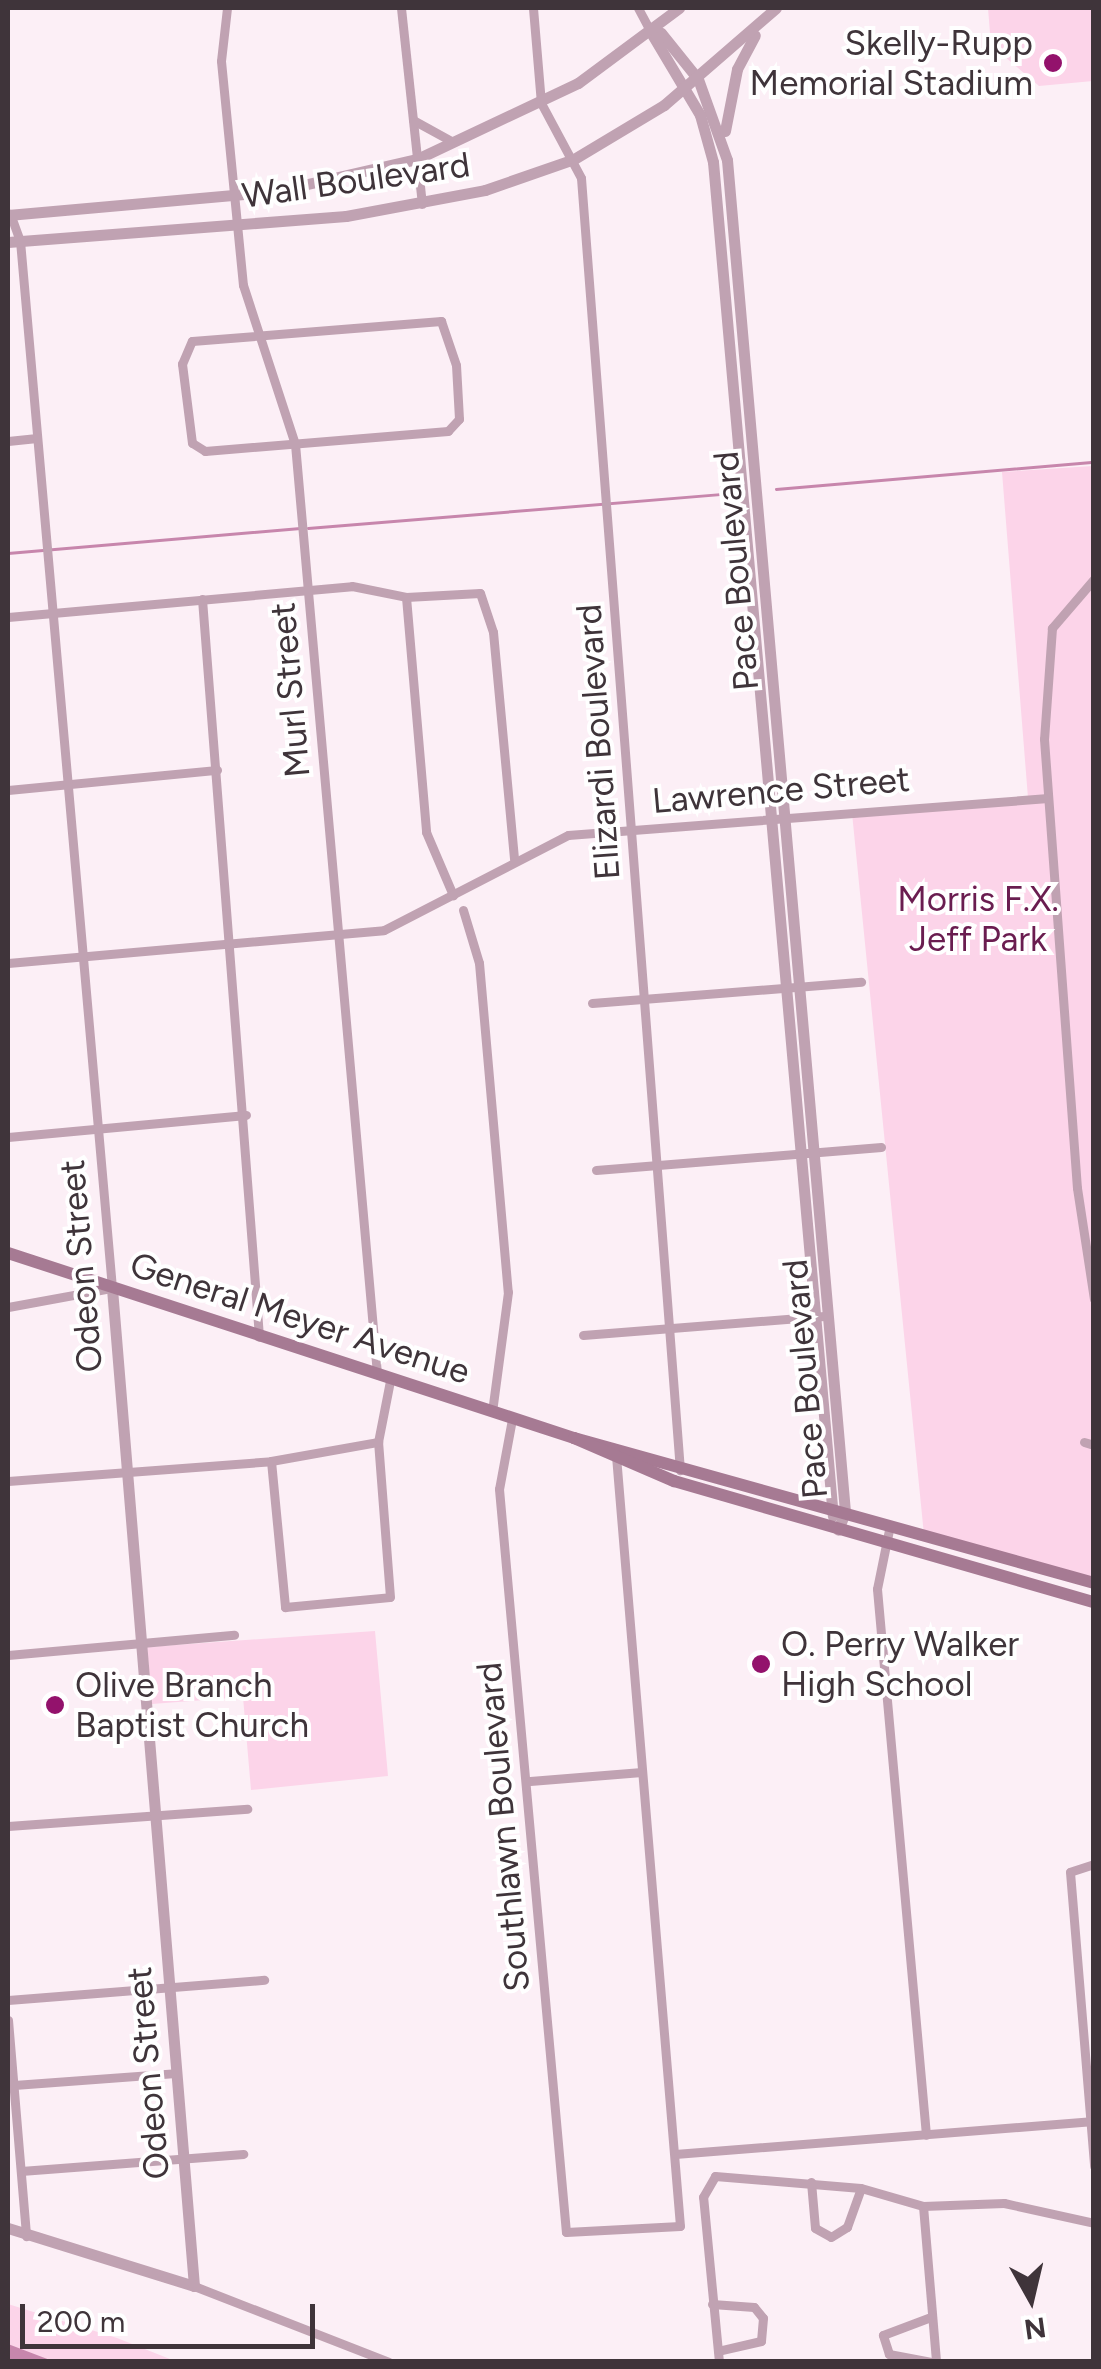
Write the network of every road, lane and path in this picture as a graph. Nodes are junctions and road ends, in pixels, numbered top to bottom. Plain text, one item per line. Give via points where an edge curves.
1 (227, 8) edge
2 (401, 8) edge
3 (533, 8) edge
4 (638, 8) edge
5 (679, 8) edge
6 (776, 8) edge
7 (766, 18) junction
8 (650, 31) junction
9 (698, 79) junction
10 (686, 88) junction
11 (541, 103) junction
12 (413, 120) junction
13 (461, 142) junction
14 (725, 145) junction
15 (574, 158) junction
16 (417, 159) junction
17 (728, 175) junction
18 (714, 176) junction
19 (235, 196) junction
20 (422, 204) junction
21 (8, 214) edge
22 (237, 226) junction
23 (14, 242) edge
24 (735, 320) junction
25 (256, 334) junction
26 (37, 438) junction
27 (8, 440) edge
28 (296, 444) junction
29 (756, 470) junction
30 (742, 471) junction
31 (1094, 579) edge
32 (308, 588) junction
33 (406, 597) junction
34 (202, 599) junction
35 (52, 613) junction
36 (8, 616) edge
37 (772, 664) junction
38 (758, 665) junction
39 (217, 770) junction
40 (67, 786) junction
41 (8, 790) edge
42 (1045, 798) junction
43 (784, 820) junction
44 (770, 821) junction
45 (633, 830) junction
46 (514, 859) junction
47 (454, 895) junction
48 (463, 910) dead end
49 (339, 935) junction
50 (230, 943) junction
51 (83, 956) junction
52 (8, 963) edge
53 (861, 982) dead end
54 (798, 986) junction
55 (784, 987) junction
56 (645, 1000) junction
57 (592, 1003) dead end
58 (246, 1115) junction
59 (97, 1128) junction
60 (8, 1137) edge
61 (881, 1147) dead end
62 (812, 1152) junction
63 (798, 1154) junction
64 (658, 1165) junction
65 (596, 1170) dead end
66 (8, 1253) edge
67 (112, 1288) junction
68 (1094, 1299) edge
69 (8, 1308) edge
70 (827, 1316) junction
71 (813, 1318) junction
72 (675, 1332) junction
73 (583, 1335) dead end
74 (259, 1338) junction
75 (383, 1379) junction
76 (492, 1412) junction
77 (512, 1419) junction
78 (574, 1438) junction
79 (378, 1442) junction
80 (620, 1446) junction
81 (271, 1461) junction
82 (614, 1461) junction
83 (682, 1467) junction
84 (123, 1472) junction
85 (8, 1481) edge
86 (674, 1481) junction
87 (838, 1510) junction
88 (890, 1525) junction
89 (838, 1530) junction
90 (884, 1542) junction
91 (1094, 1583) edge
92 (1094, 1602) edge
93 (234, 1635) dead end
94 (140, 1643) junction
95 (8, 1654) edge
96 (642, 1772) junction
97 (530, 1781) junction
98 (246, 1808) dead end
99 (155, 1815) junction
100 (8, 1826) edge
101 (1094, 1864) edge
102 (264, 1980) dead end
103 (168, 1988) junction
104 (8, 2000) edge
105 (8, 2020) edge
106 (176, 2073) junction
107 (14, 2086) junction
108 (1092, 2122) edge
109 (926, 2134) junction
110 (243, 2154) dead end
111 (676, 2154) junction
112 (184, 2159) junction
113 (1094, 2166) edge
114 (22, 2171) junction
115 (811, 2182) junction
116 (861, 2188) junction
117 (923, 2206) junction
118 (1094, 2223) edge
119 (8, 2228) edge
120 (27, 2238) junction
121 (194, 2286) junction
122 (712, 2304) junction
123 (932, 2317) junction
124 (718, 2356) edge
125 (389, 2362) edge
126 (934, 2362) edge

1 - 19 street, Murl Street via 221,62
2 - 12 street
3 - 11 street, Elizardi Boulevard
4 - 8 street, Pace Boulevard
5 - 8 street, Wall Boulevard
6 - 7 street, Wall Boulevard
7 - 9 street, Wall Boulevard
7 - 14 street via 737,69
8 - 9 street, Pace Boulevard
8 - 10 street, Pace Boulevard
8 - 11 street, Wall Boulevard
9 - 10 street, Wall Boulevard
9 - 14 street, Pace Boulevard
10 - 15 street, Wall Boulevard
10 - 18 street, Pace Boulevard
11 - 13 street, Wall Boulevard
11 - 15 street, Elizardi Boulevard
12 - 13 street via 438,140
12 - 16 street
13 - 16 street, Wall Boulevard
14 - 17 street, Pace Boulevard
15 - 20 street, Wall Boulevard
15 - 45 street, Elizardi Boulevard
16 - 19 street, Wall Boulevard
16 - 20 street
17 - 18 street
17 - 24 street, Pace Boulevard
18 - 24 street, Pace Boulevard
19 - 21 street, Wall Boulevard
19 - 22 street, Murl Street
20 - 22 street, Wall Boulevard
21 - 23 street, Odeon Street
22 - 23 street, Wall Boulevard
22 - 25 street, Murl Street
23 - 26 street, Odeon Street
24 - 29 street, Pace Boulevard
24 - 30 street, Pace Boulevard
25 - 28 street, Murl Street
25 - 28 street via 186,345 195,448
25 - 28 street via 446,323 459,419 441,433
26 - 27 street
26 - 35 street, Odeon Street
28 - 32 street, Murl Street
29 - 30 street
29 - 37 street, Pace Boulevard
30 - 38 street, Pace Boulevard
31 - 42 street via 1052,628
32 - 33 street via 363,586
32 - 34 street
32 - 49 street, Murl Street
33 - 46 street via 485,598
33 - 47 street via 426,832
34 - 35 street
34 - 39 street
35 - 36 street
35 - 40 street, Odeon Street
37 - 38 street
37 - 43 street, Pace Boulevard
38 - 44 street, Pace Boulevard
39 - 40 street
39 - 50 street
40 - 41 street
40 - 51 street, Odeon Street
42 - 43 street, Lawrence Street
42 - 68 street
43 - 44 street, Lawrence Street
43 - 54 street, Pace Boulevard
44 - 45 street, Lawrence Street
44 - 55 street, Pace Boulevard
45 - 46 street, Lawrence Street via 568,835
45 - 56 street, Elizardi Boulevard
46 - 47 street, Lawrence Street
47 - 49 street, Lawrence Street via 402,926
48 - 76 street via 478,962 508,1292
49 - 50 street, Lawrence Street
49 - 75 street, Murl Street
50 - 51 street, Lawrence Street
50 - 58 street
51 - 52 street, Lawrence Street
51 - 59 street, Odeon Street
53 - 54 street
54 - 55 street
54 - 62 street, Pace Boulevard
55 - 56 street
55 - 63 street, Pace Boulevard
56 - 57 street
56 - 64 street, Elizardi Boulevard
58 - 59 street
58 - 74 street
59 - 60 street
59 - 67 street, Odeon Street
61 - 62 street
62 - 63 street
62 - 70 street, Pace Boulevard
63 - 64 street
63 - 71 street, Pace Boulevard
64 - 65 street
64 - 72 street, Elizardi Boulevard
66 - 67 main road, General Meyer Avenue
67 - 69 street
67 - 74 main road, General Meyer Avenue
67 - 84 street, Odeon Street
70 - 71 street
70 - 87 street, Pace Boulevard
71 - 72 street
71 - 87 street, Pace Boulevard
72 - 73 street
72 - 83 street, Elizardi Boulevard
74 - 75 main road, General Meyer Avenue
75 - 76 main road, General Meyer Avenue
75 - 79 street, Murl Street
76 - 77 main road, General Meyer Avenue
77 - 78 main road, General Meyer Avenue
77 - 97 street, Southlawn Boulevard via 499,1489
78 - 80 main road, General Meyer Avenue
78 - 82 main road, General Meyer Avenue
79 - 81 street
79 - 81 street, Murl Street via 390,1597 285,1607
80 - 82 street
80 - 83 main road, General Meyer Avenue
81 - 84 street
82 - 86 main road, General Meyer Avenue
82 - 96 street
83 - 86 street
83 - 87 main road, General Meyer Avenue
84 - 85 street
84 - 94 street, Odeon Street
86 - 89 main road, General Meyer Avenue
87 - 88 main road, General Meyer Avenue
87 - 89 street, Pace Boulevard
88 - 90 street
88 - 91 main road, General Meyer Avenue
89 - 90 main road, General Meyer Avenue
90 - 92 main road, General Meyer Avenue
90 - 109 street via 877,1590
93 - 94 street
94 - 95 street
94 - 99 street, Odeon Street
96 - 97 street
96 - 111 street
97 - 111 street, Southlawn Boulevard via 566,2232 680,2226
98 - 99 street
99 - 100 street
99 - 103 street, Odeon Street
101 - 108 street via 1070,1872
102 - 103 street
103 - 104 street
103 - 106 street, Odeon Street
105 - 107 street
106 - 107 street
106 - 112 street, Odeon Street
107 - 114 street
108 - 109 street
108 - 113 street
109 - 111 street
110 - 112 street
112 - 114 street
112 - 121 street, Odeon Street
114 - 120 street
115 - 116 street
115 - 116 street via 815,2228 831,2237 847,2228
115 - 122 street via 726,2174 705,2186
116 - 117 street
117 - 118 street via 1004,2203
117 - 123 street
119 - 120 street
120 - 121 street
121 - 125 street
122 - 124 street
122 - 124 street via 754,2307 762,2318 761,2341
123 - 126 street
123 - 126 street via 883,2334 889,2354

